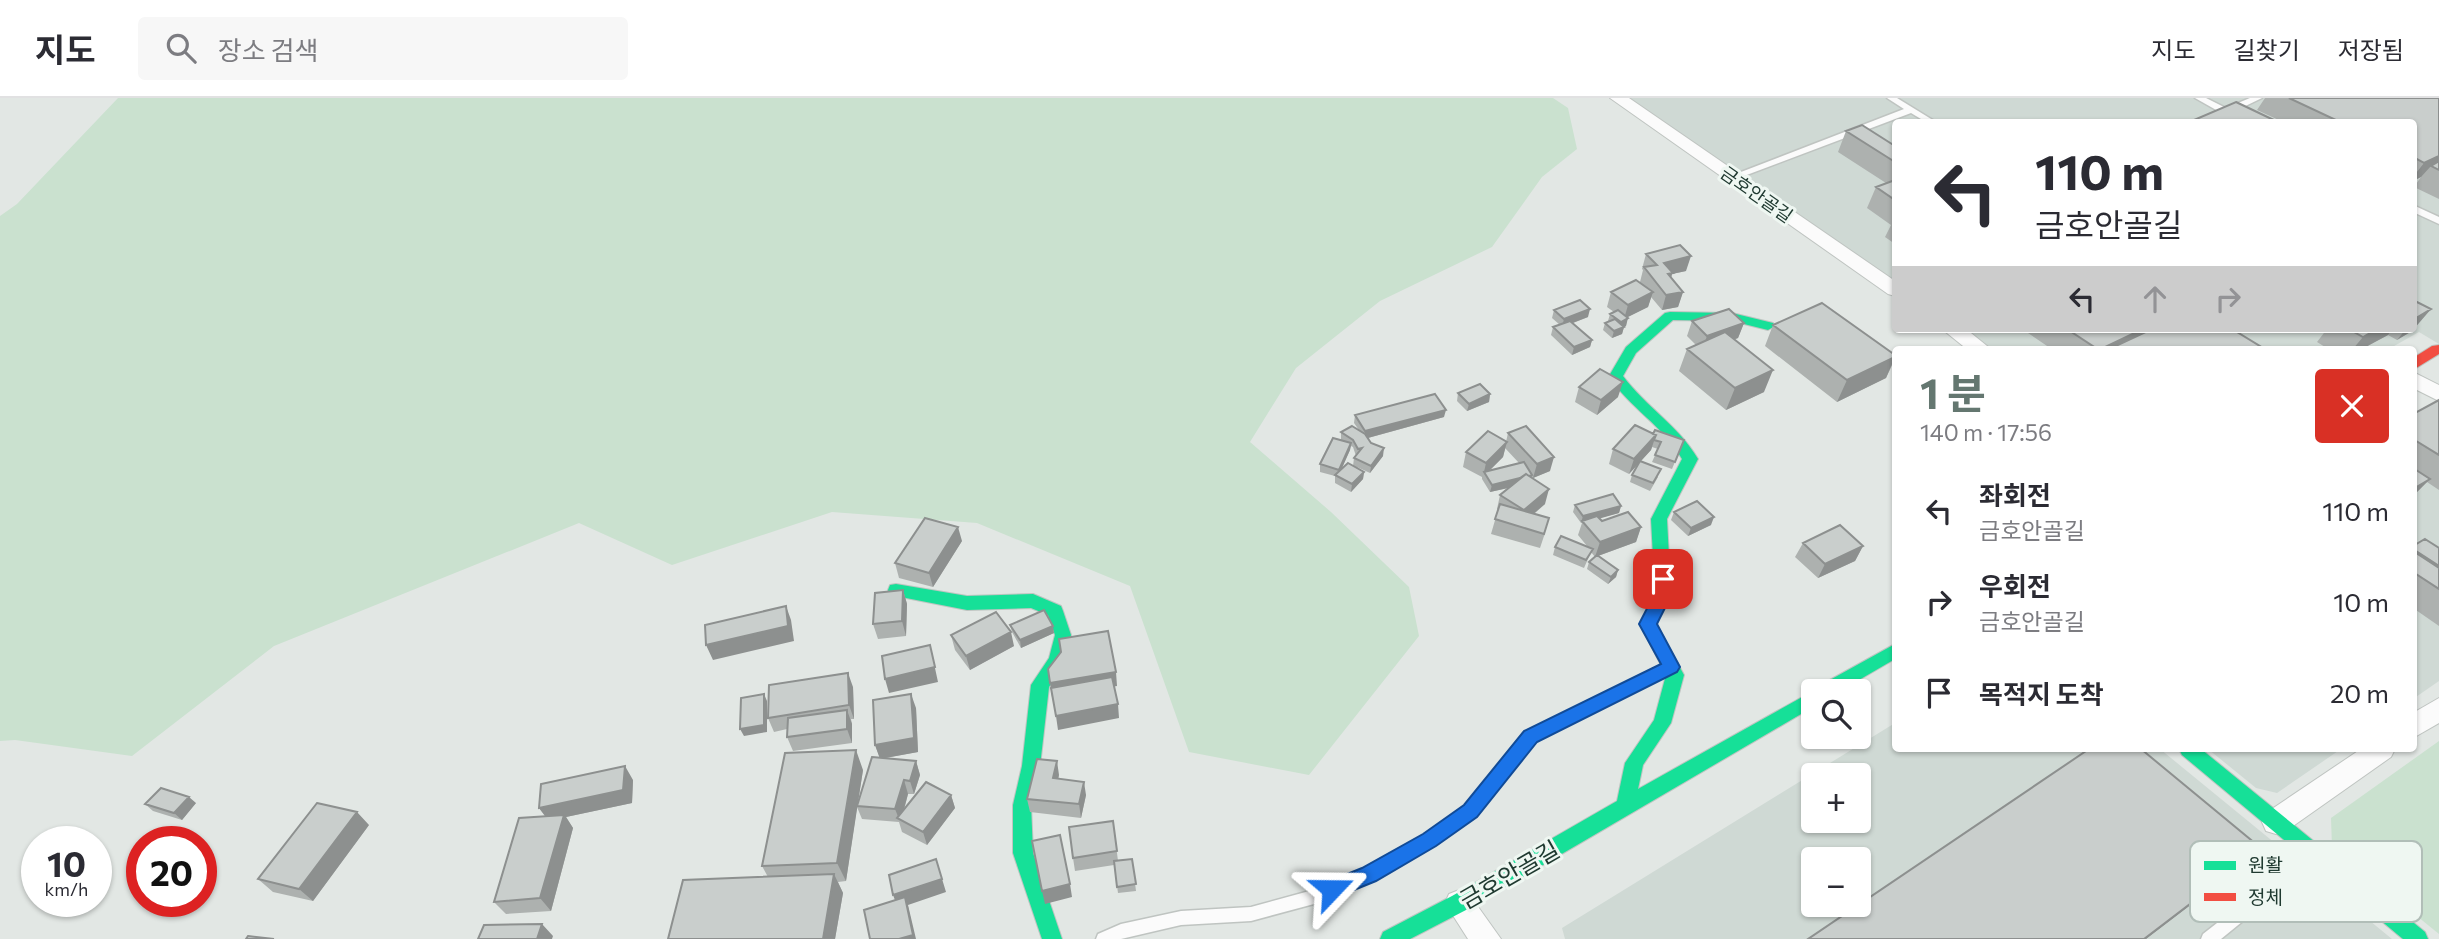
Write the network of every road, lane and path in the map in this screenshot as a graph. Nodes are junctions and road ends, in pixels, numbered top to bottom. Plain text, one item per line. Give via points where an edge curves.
1 (1618, 98) edge
2 (1891, 98) edge
3 (2199, 98) edge
4 (2258, 98) edge
5 (1911, 110) junction
6 (2225, 111) junction
7 (1927, 119) edge
8 (2207, 119) edge
9 (2241, 119) edge
10 (1733, 177) junction
11 (2417, 210) edge
12 (2427, 215) junction
13 (2417, 219) edge
14 (2439, 222) edge
15 (1892, 288) edge
16 (1768, 326) dead end
17 (1958, 333) edge
18 (1976, 346) edge
19 (2438, 347) edge
20 (2417, 362) edge
21 (2417, 381) edge
22 (2439, 394) edge
23 (896, 590) edge
24 (1892, 653) edge
25 (1671, 667) junction
26 (1846, 679) edge
27 (1801, 705) edge
28 (2439, 709) edge
29 (2417, 724) edge
30 (2192, 752) edge
31 (2378, 752) edge
32 (1626, 806) junction
33 (2276, 822) junction
34 (2299, 841) edge
35 (1459, 903) junction
36 (2230, 922) edge
37 (2397, 922) edge
38 (1052, 939) edge
39 (1104, 939) edge
40 (1390, 939) edge
41 (1486, 939) edge
42 (2208, 939) edge
43 (2418, 939) edge

1 - 10 street, 금호안골길
2 - 5 lane
3 - 6 lane
4 - 6 lane
5 - 7 lane
5 - 10 lane
6 - 8 lane
6 - 9 lane
10 - 15 street, 금호안골길
11 - 12 lane
12 - 13 lane
12 - 14 lane
16 - 25 street via 1727,315 1670,316 1633,347 1620,362 1616,376 1631,399 1686,447 1690,460 1659,519 1663,595 1648,624
17 - 18 street
19 - 20 street
21 - 22 street
23 - 38 street via 967,603 1033,601 1055,611 1063,635 1057,660 1040,685 1022,805 1023,853
24 - 26 street
25 - 32 street via 1675,675 1662,723 1633,763
25 - 39 lane via 1530,736 1471,811 1369,874 1314,897 1251,914 1181,918
27 - 32 street, 금호안골길
28 - 29 street
30 - 33 street
31 - 33 street
32 - 35 street, 금호안골길
33 - 34 street
35 - 40 street, 금호안골길
35 - 41 street
36 - 42 lane
37 - 43 street

